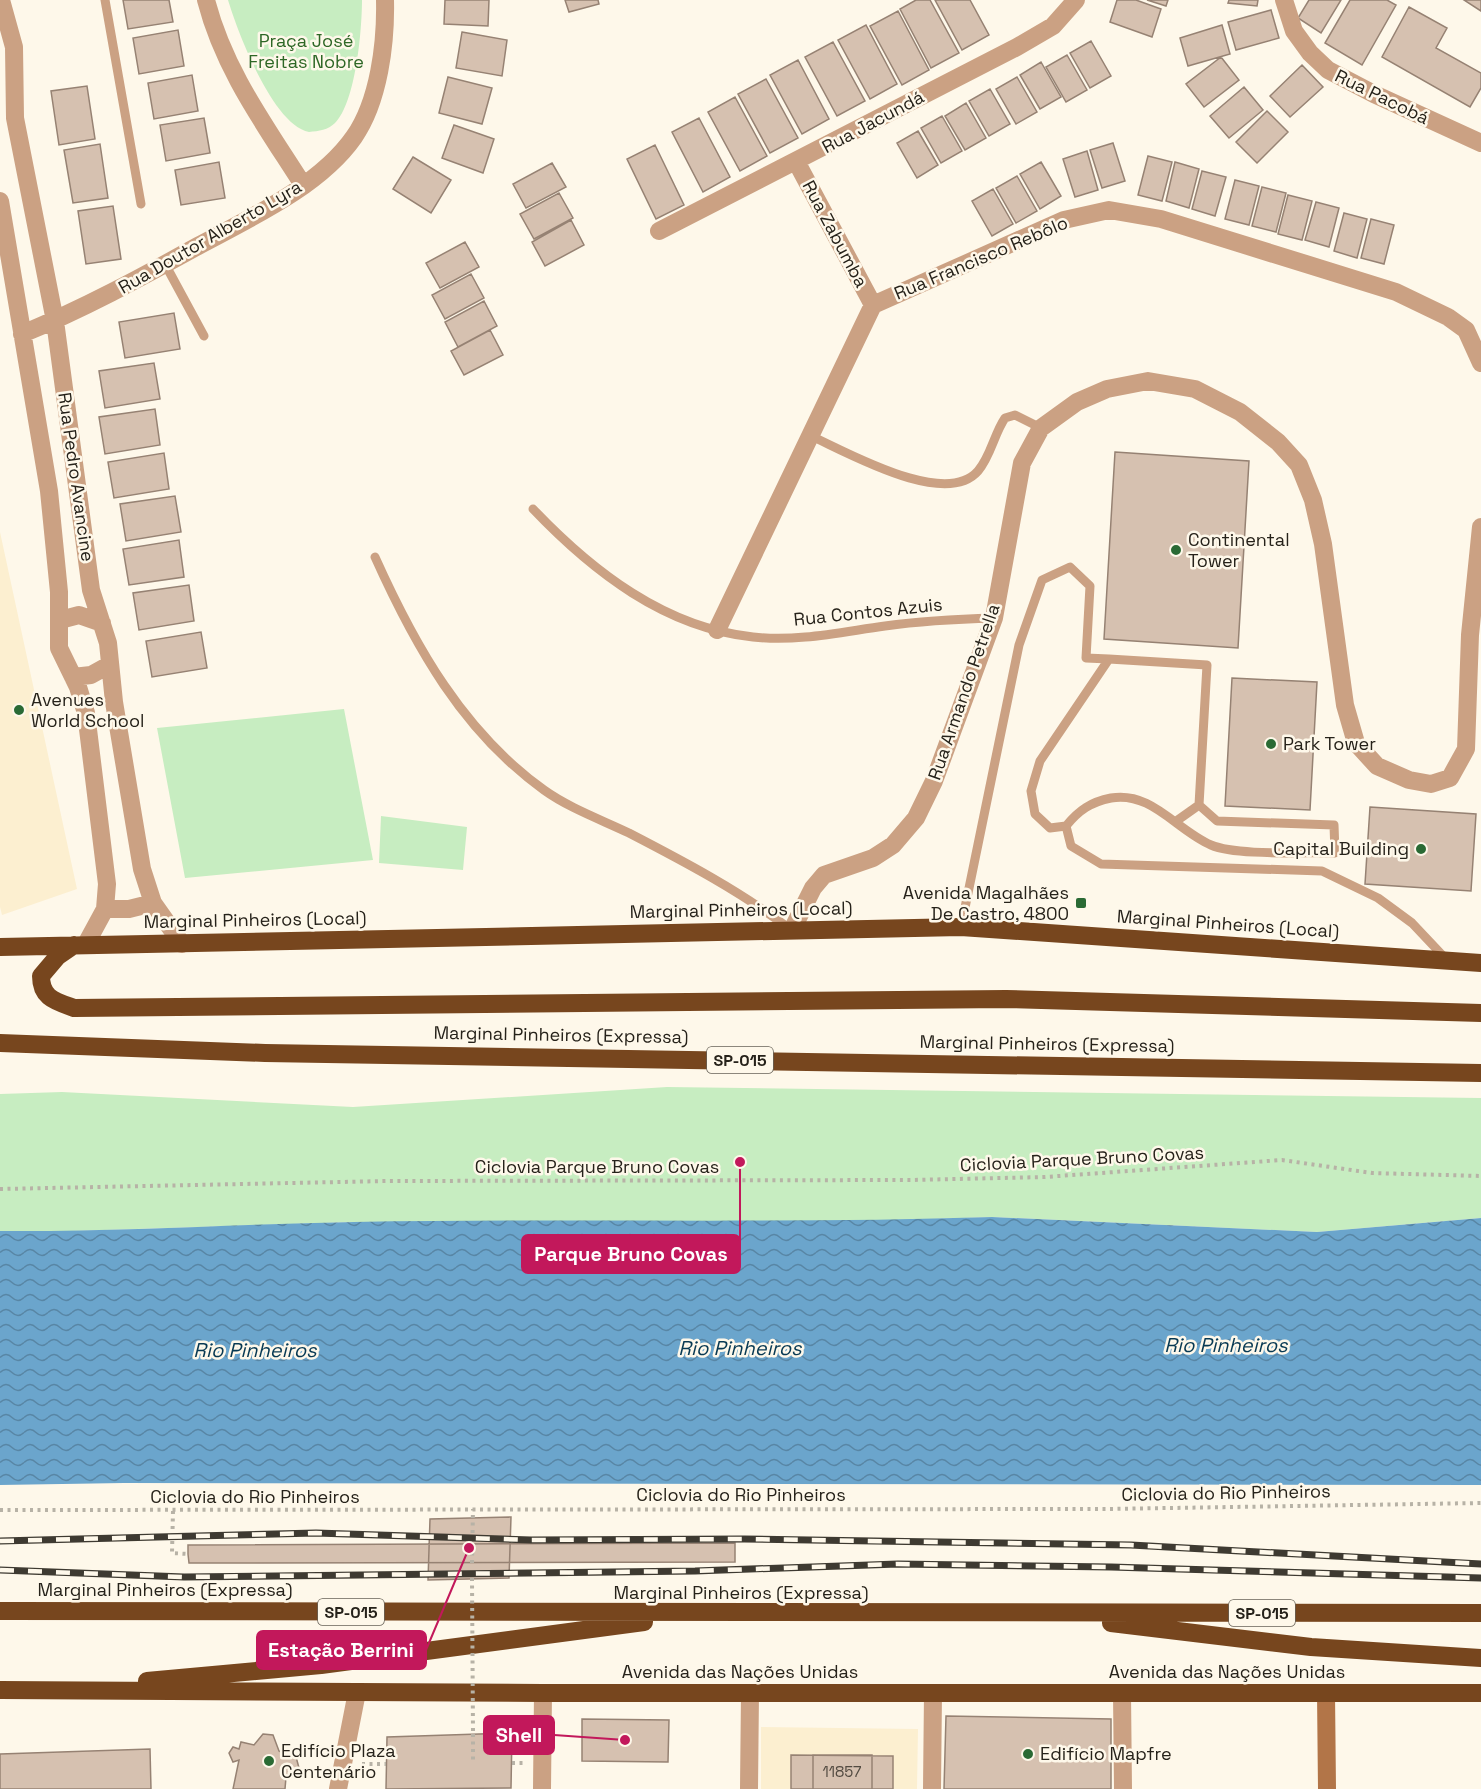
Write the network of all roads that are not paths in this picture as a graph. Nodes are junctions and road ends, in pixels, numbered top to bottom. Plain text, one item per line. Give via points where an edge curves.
1 (1, 0) edge
2 (105, 0) edge
3 (206, 0) edge
4 (385, 0) edge
5 (1076, 0) edge
6 (1284, 0) edge
7 (4, 28) edge
8 (6, 78) edge
9 (1481, 142) edge
10 (797, 163) junction
11 (303, 184) junction
12 (0, 201) edge
13 (141, 204) dead end
14 (659, 231) dead end
15 (165, 264) junction
16 (873, 305) junction
17 (55, 321) junction
18 (22, 334) junction
19 (204, 336) dead end
20 (1481, 363) edge
21 (1041, 428) junction
22 (809, 435) junction
23 (533, 509) dead end
24 (1481, 527) edge
25 (375, 557) dead end
26 (994, 618) junction
27 (60, 620) junction
28 (102, 622) junction
29 (717, 630) junction
30 (1109, 659) junction
31 (109, 666) junction
32 (73, 676) junction
33 (1199, 805) junction
34 (1175, 822) junction
35 (1066, 826) junction
36 (153, 903) junction
37 (105, 909) junction
38 (961, 927) junction
39 (792, 930) junction
40 (80, 944) junction
41 (182, 944) junction
42 (0, 946) edge
43 (1448, 962) junction
44 (1481, 963) edge
45 (1481, 1013) edge
46 (0, 1043) edge
47 (1481, 1073) edge
48 (0, 1611) edge
49 (1044, 1613) junction
50 (1481, 1613) edge
51 (702, 1614) junction
52 (1481, 1658) edge
53 (98, 1689) junction
54 (0, 1690) edge
55 (357, 1692) junction
56 (543, 1693) junction
57 (750, 1693) junction
58 (933, 1693) junction
59 (1122, 1693) junction
60 (1326, 1693) junction
61 (1481, 1693) edge
62 (338, 1789) edge
63 (542, 1789) edge
64 (749, 1789) edge
65 (932, 1789) edge
66 (1123, 1789) edge
67 (1327, 1789) edge

1 - 7 street, Rua Pedro Avancine
2 - 13 lane
3 - 11 street via 226,60
4 - 11 street, Rua Doutor Alberto Lyra via 384,34 366,114 343,151
5 - 10 street, Rua Jacundá via 1053,26
6 - 9 street, Rua Pacobá via 1294,31 1328,70
7 - 8 street, Rua Pedro Avancine via 14,47
8 - 17 street, Rua Pedro Avancine
10 - 14 street, Rua Jacundá
10 - 16 street, Rua Zabumba
11 - 15 street, Rua Doutor Alberto Lyra via 272,206
12 - 18 street, Rua Pedro Avancine
15 - 17 street, Rua Doutor Alberto Lyra
15 - 19 lane
16 - 20 street, Rua Francisco Rebôlo via 1064,220 1109,210 1161,219 1396,292 1466,330
16 - 22 street, Rua Francisco Rebôlo
17 - 18 street, Rua Doutor Alberto Lyra
17 - 28 street, Rua Pedro Avancine via 91,590
18 - 27 street, Rua Pedro Avancine via 49,491
21 - 22 lane via 1015,415 1005,418 977,473 958,483 938,484 909,479
21 - 24 street, Rua Armando Petrella via 1077,402 1107,388 1148,381 1195,389 1240,412 1278,442 1299,465 1313,500 1323,544 1345,705 1356,743 1377,766 1409,780 1431,784 1450,778 1466,750 1470,634
21 - 26 street, Rua Armando Petrella via 1022,463
22 - 29 street, Rua Francisco Rebôlo
23 - 29 lane, Rua Contos Azuis via 566,543 613,581 670,613
25 - 39 lane via 445,690 509,761 545,791 684,861
26 - 29 lane, Rua Contos Azuis via 922,621 828,636 785,638
26 - 39 street, Rua Armando Petrella via 934,781 916,818 893,845 873,858 824,875
27 - 28 street via 79,615
27 - 32 street, Rua Pedro Avancine via 58,648
28 - 31 street, Rua Pedro Avancine
30 - 33 lane via 1207,665
30 - 35 lane via 1040,761 1031,791 1035,814 1050,828
30 - 38 lane via 1086,658 1090,586 1070,567 1042,580 1019,645
31 - 32 street via 91,675
31 - 36 street, Rua Pedro Avancine via 138,849
32 - 37 street, Rua Pedro Avancine via 86,713 107,884
33 - 34 lane
33 - 34 lane via 1217,821 1334,825 1335,853 1212,846
34 - 35 lane via 1150,804 1127,795 1079,810
35 - 43 lane via 1071,846 1101,864 1322,871 1378,898 1412,923
36 - 37 street
36 - 41 street, Rua Pedro Avancine
37 - 40 street, Rua Pedro Avancine
38 - 39 highway, Marginal Pinheiros (Local)
38 - 43 highway, Marginal Pinheiros (Local)
39 - 41 highway, Marginal Pinheiros (Local)
40 - 41 highway, Marginal Pinheiros (Local)
40 - 42 highway, Marginal Pinheiros (Local)
40 - 45 highway via 46,967 41,982 49,999 74,1008 1006,999
43 - 44 highway, Marginal Pinheiros (Local)
46 - 47 highway, Marginal Pinheiros (Expressa) / SP-015 via 264,1053
48 - 51 highway, Marginal Pinheiros (Expressa) / SP-015
49 - 50 highway, Marginal Pinheiros (Expressa) / SP-015
49 - 51 highway, Marginal Pinheiros (Expressa) / SP-015
49 - 52 highway via 1311,1647
51 - 53 highway via 353,1661 175,1677
53 - 54 highway, Avenida das Nações Unidas
53 - 55 highway, Avenida das Nações Unidas
55 - 56 highway, Avenida das Nações Unidas
55 - 62 street
56 - 57 highway, Avenida das Nações Unidas
56 - 63 street
57 - 58 highway, Avenida das Nações Unidas
57 - 64 street
58 - 59 highway, Avenida das Nações Unidas
58 - 65 street
59 - 60 highway, Avenida das Nações Unidas
59 - 66 street
60 - 61 highway, Avenida das Nações Unidas
60 - 67 street

